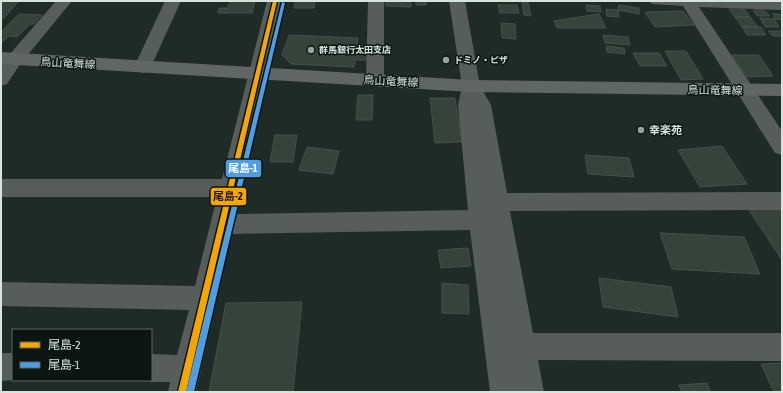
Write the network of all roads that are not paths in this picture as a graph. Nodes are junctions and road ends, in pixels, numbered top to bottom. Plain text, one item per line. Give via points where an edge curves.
1 (64, 1) edge
2 (173, 1) edge
3 (275, 1) edge
4 (376, 1) edge
5 (457, 1) edge
6 (656, 1) edge
7 (687, 2) edge
8 (782, 5) edge
9 (8, 59) edge
10 (142, 67) junction
11 (257, 73) junction
12 (1, 80) edge
13 (375, 80) junction
14 (471, 86) junction
15 (746, 90) junction
16 (782, 90) edge
17 (782, 147) edge
18 (1, 188) edge
19 (230, 188) junction
20 (782, 200) edge
21 (489, 211) junction
22 (221, 224) junction
23 (1, 294) edge
24 (204, 298) junction
25 (510, 346) junction
26 (782, 346) edge
27 (1, 367) edge
28 (12, 367) edge
29 (152, 368) edge
30 (184, 380) edge
31 (504, 392) edge
32 (530, 392) edge

1 - 9 street
2 - 10 street
3 - 11 street
4 - 13 street
5 - 14 street
6 - 7 street
7 - 8 street
7 - 15 street
9 - 10 main road, 鳥山竜舞線
9 - 12 street
10 - 11 main road, 鳥山竜舞線
11 - 13 main road, 鳥山竜舞線
11 - 19 street
13 - 14 main road, 鳥山竜舞線
14 - 15 main road, 鳥山竜舞線
14 - 21 street via 466,105
15 - 16 main road, 鳥山竜舞線
15 - 17 street
18 - 19 street
19 - 22 street
20 - 21 street
21 - 22 street
21 - 25 street
22 - 24 street
23 - 24 street
24 - 30 street
25 - 26 street
25 - 31 street
25 - 32 street
27 - 28 street
29 - 30 street

